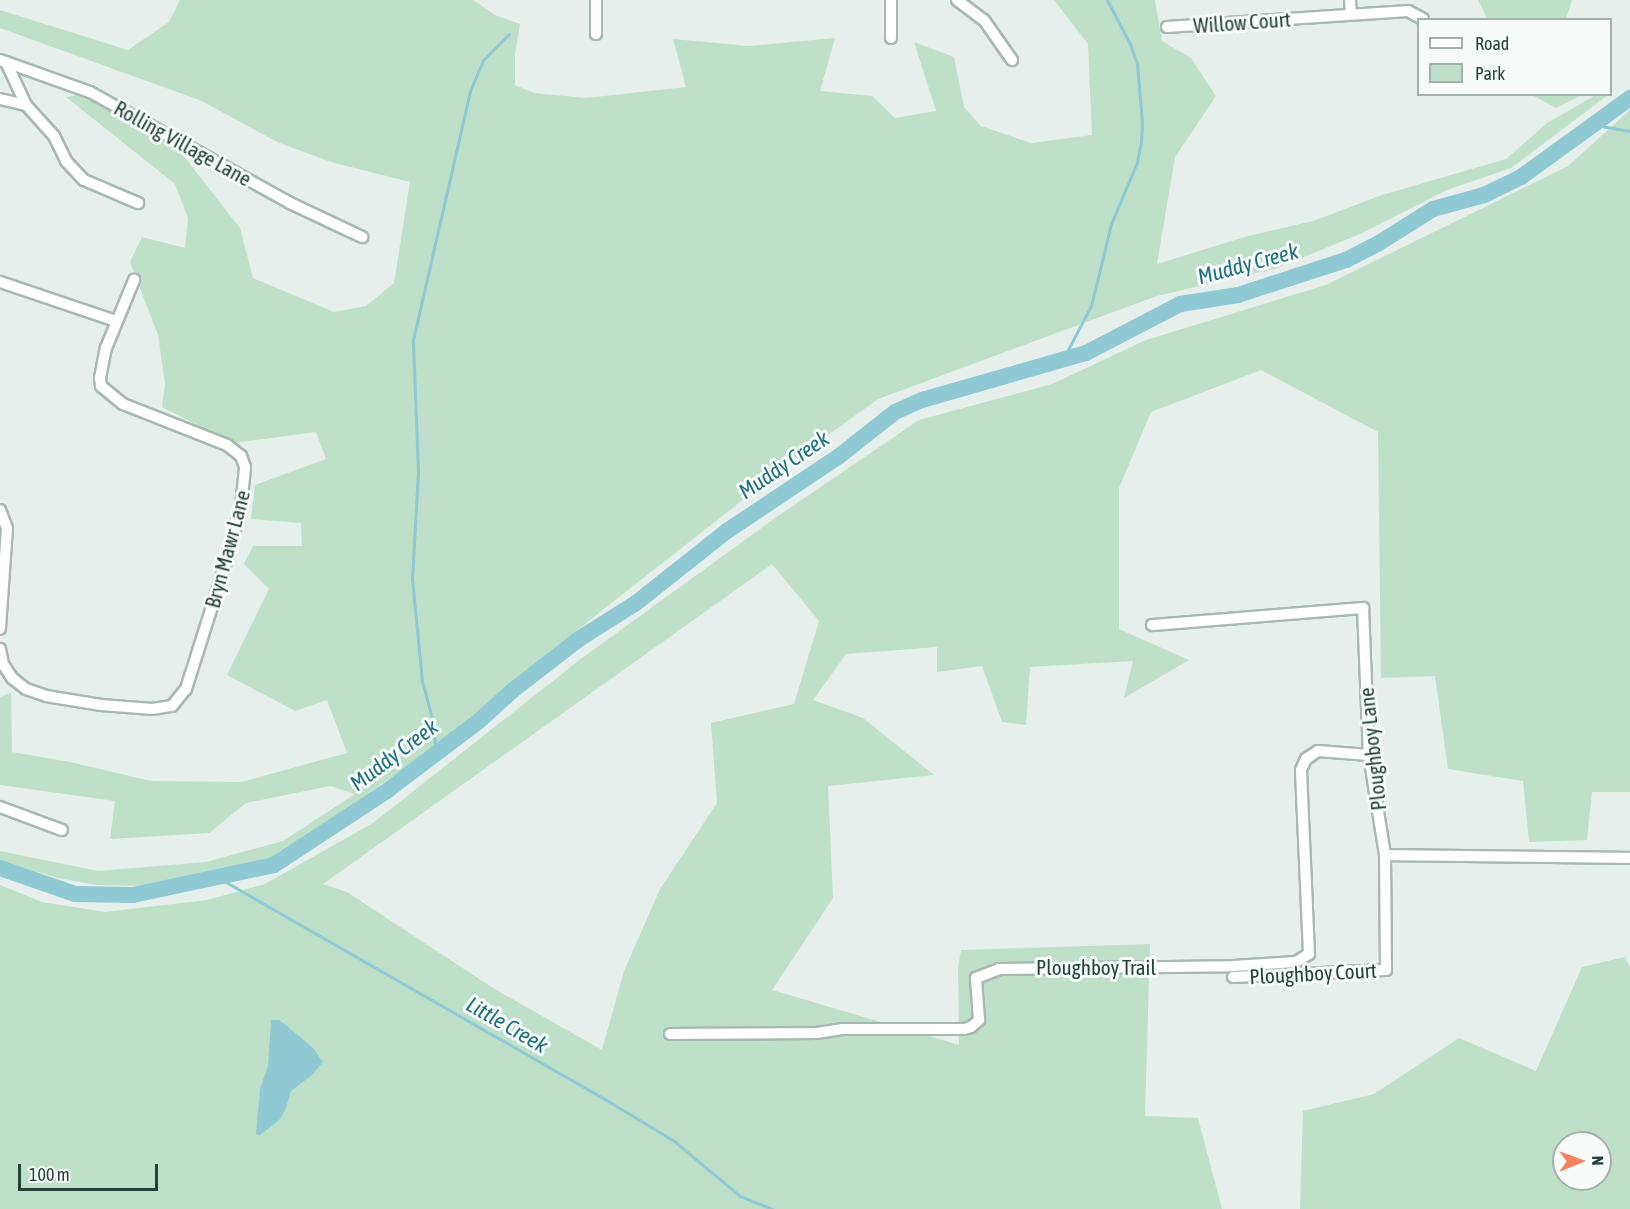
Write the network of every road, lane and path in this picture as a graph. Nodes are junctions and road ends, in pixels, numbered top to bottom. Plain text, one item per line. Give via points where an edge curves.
1 (596, 0) edge
2 (891, 0) edge
3 (957, 0) edge
4 (1350, 0) edge
5 (1351, 15) junction
6 (1421, 18) edge
7 (1167, 27) dead end
8 (596, 34) dead end
9 (891, 39) dead end
10 (1012, 60) dead end
11 (3, 61) edge
12 (0, 99) edge
13 (26, 105) junction
14 (138, 203) dead end
15 (362, 237) dead end
16 (134, 280) dead end
17 (0, 282) edge
18 (116, 321) junction
19 (0, 510) edge
20 (1152, 625) dead end
21 (0, 628) edge
22 (0, 649) edge
23 (1369, 755) junction
24 (0, 807) edge
25 (62, 830) dead end
26 (1384, 855) junction
27 (1630, 858) edge
28 (1233, 977) dead end
29 (670, 1034) dead end

1 - 8 street
2 - 9 street
3 - 10 street via 984,20
4 - 5 street
5 - 6 street, Willow Court via 1408,11
5 - 7 street, Willow Court
11 - 13 street
11 - 15 street, Rolling Village Lane via 90,92 290,203
12 - 13 street
13 - 14 street via 54,135 66,161 84,180
16 - 18 street, Bryn Mawr Lane
17 - 18 street
18 - 22 street, Bryn Mawr Lane via 100,378 105,392 143,413 227,445 241,456 245,467 230,548 186,689 176,704 152,709 46,696 26,689 12,678
19 - 21 street via 7,528
20 - 23 street, Ploughboy Lane via 1363,608
23 - 26 street, Ploughboy Lane
23 - 29 street, Ploughboy Trail via 1318,751 1306,759 1301,770 1309,954 1296,962 999,969 976,978 979,1020 964,1029
24 - 25 street
26 - 27 street
26 - 28 street, Ploughboy Court via 1386,970

